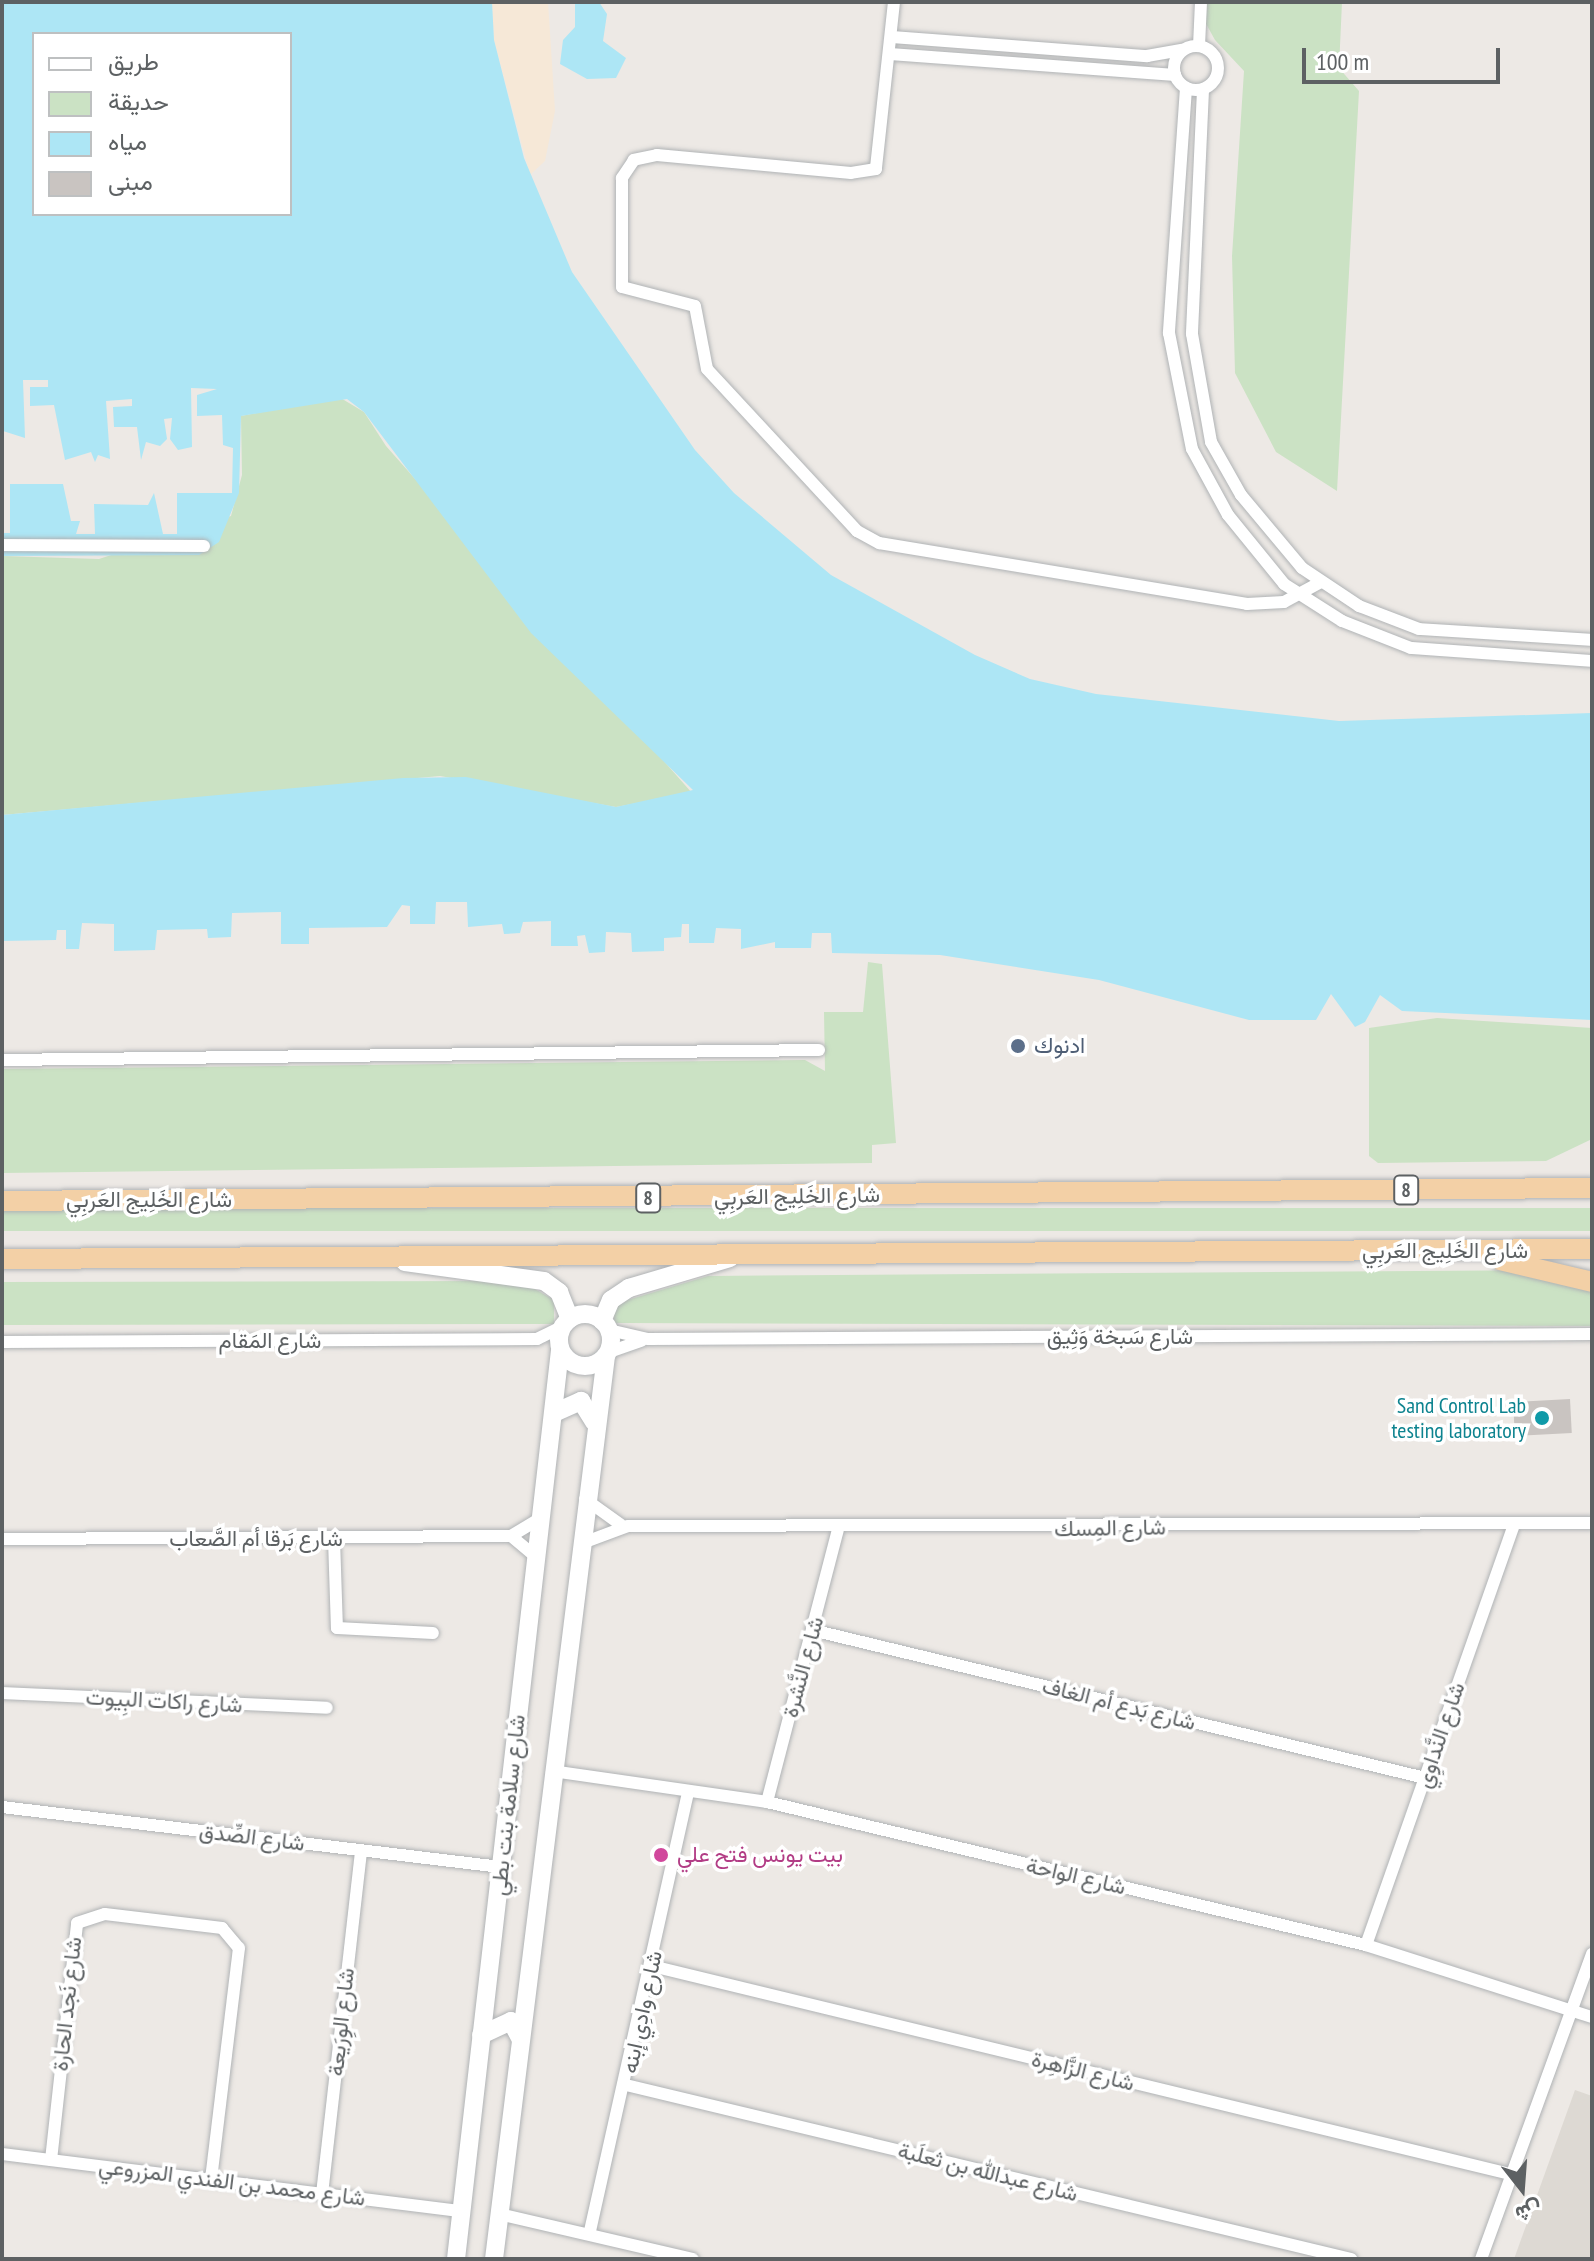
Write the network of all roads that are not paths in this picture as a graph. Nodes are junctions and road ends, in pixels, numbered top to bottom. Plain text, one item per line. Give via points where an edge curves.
1 (894, 2) edge
2 (1201, 2) edge
3 (892, 37) junction
4 (1199, 46) junction
5 (1182, 50) junction
6 (890, 54) junction
7 (1175, 75) junction
8 (1186, 88) junction
9 (1203, 90) junction
10 (2, 545) edge
11 (204, 546) dead end
12 (1321, 582) junction
13 (1300, 596) junction
14 (1592, 640) edge
15 (1592, 661) edge
16 (819, 1050) dead end
17 (2, 1060) edge
18 (1592, 1188) edge
19 (2, 1201) edge
20 (1592, 1249) edge
21 (1444, 1251) junction
22 (738, 1255) junction
23 (392, 1256) junction
24 (2, 1259) edge
25 (1592, 1282) edge
26 (566, 1323) junction
27 (606, 1325) junction
28 (1592, 1334) edge
29 (537, 1339) junction
30 (648, 1339) junction
31 (2, 1342) edge
32 (560, 1349) junction
33 (608, 1354) junction
34 (554, 1413) junction
35 (594, 1422) junction
36 (584, 1499) junction
37 (541, 1517) junction
38 (1592, 1523) edge
39 (1514, 1525) junction
40 (628, 1526) junction
41 (838, 1530) junction
42 (511, 1536) junction
43 (2, 1539) edge
44 (334, 1539) junction
45 (578, 1546) junction
46 (536, 1557) junction
47 (812, 1630) junction
48 (433, 1633) dead end
49 (2, 1693) edge
50 (327, 1708) dead end
51 (552, 1771) junction
52 (1425, 1778) junction
53 (688, 1792) junction
54 (767, 1802) junction
55 (2, 1807) edge
56 (361, 1851) junction
57 (501, 1867) junction
58 (1366, 1945) junction
59 (1592, 1954) edge
60 (652, 1966) junction
61 (1572, 2009) junction
62 (1592, 2017) edge
63 (481, 2035) junction
64 (520, 2041) junction
65 (626, 2085) junction
66 (2, 2154) edge
67 (51, 2160) junction
68 (1514, 2175) junction
69 (211, 2180) junction
70 (322, 2194) junction
71 (461, 2211) junction
72 (499, 2214) junction
73 (590, 2231) junction
74 (456, 2259) edge
75 (494, 2259) edge
76 (693, 2259) edge
77 (1351, 2259) edge
78 (1481, 2259) edge

1 - 3 street
2 - 4 street
3 - 5 street via 1147,56
3 - 6 street
4 - 5 street
4 - 9 street via 1214,54 1219,69
5 - 7 street
6 - 7 street
6 - 13 street via 881,160 869,173 657,155 634,160 622,178 622,287 695,306 707,369 857,531 879,543 1247,604
7 - 8 street
8 - 9 street
8 - 13 street via 1169,333 1177,400 1192,449 1228,515
9 - 12 street via 1192,334 1201,404 1211,442 1241,495 1269,535
10 - 11 street
12 - 13 street
12 - 14 street via 1419,629
13 - 15 street via 1411,648
16 - 17 street
18 - 19 highway, شارع الخَلِيج العَربِي / 8
20 - 21 highway, شارع الخَلِيج العَربِي
21 - 22 highway, شارع الخَلِيج العَربِي
21 - 25 highway
22 - 23 highway, شارع الخَلِيج العَربِي
22 - 27 main road via 629,1288 611,1300
23 - 24 highway, شارع الخَلِيج العَربِي
23 - 26 main road via 544,1281 559,1292
26 - 27 main road
26 - 29 street, شارع المَقام
26 - 32 main road, شارع سلامة بنت بطي
27 - 30 street, شارع سَبخة وَثِيق
27 - 33 main road, شارع سلامة بنت بطي
28 - 30 street, شارع سَبخة وَثِيق
29 - 31 street, شارع المَقام
29 - 32 street, شارع المَقام
30 - 33 street, شارع سَبخة وَثِيق
32 - 33 main road via 581,1366
32 - 34 main road, شارع سلامة بنت بطي
33 - 35 main road, شارع سلامة بنت بطي
34 - 35 main road via 581,1401
34 - 37 main road, شارع سلامة بنت بطي
35 - 36 main road, شارع سلامة بنت بطي
36 - 40 street, شارع المِسك via 606,1519
36 - 45 main road, شارع سلامة بنت بطي
37 - 42 street
37 - 46 main road, شارع سلامة بنت بطي
38 - 39 street, شارع المِسك
39 - 41 street, شارع المِسك
39 - 52 street, شارع النَّداوِي
40 - 41 street, شارع المِسك
40 - 45 street, شارع المِسك
41 - 47 street, شارع النَّشرة
42 - 44 street, شارع بَرقا أم الصَّعاب
42 - 46 street
43 - 44 street, شارع بَرقا أم الصَّعاب
44 - 48 street via 337,1628
45 - 51 main road, شارع سلامة بنت بطي
46 - 57 main road, شارع سلامة بنت بطي
47 - 52 street, شارع بَدع أم الغاف
47 - 54 street, شارع النَّشرة
49 - 50 street, شارع راكات البِيوت
51 - 53 street, شارع الواحة
51 - 64 main road, شارع سلامة بنت بطي
52 - 58 street, شارع النَّداوِي
53 - 54 street, شارع الواحة
53 - 60 street, شارع وادِي إبنه
54 - 58 street, شارع الواحة
55 - 56 street, شارع الصِّدق
56 - 57 street, شارع الصِّدق
56 - 70 street, شارع الوِرَيعة
57 - 63 main road, شارع سلامة بنت بطي
58 - 61 street, شارع الواحة
59 - 61 street
60 - 65 street, شارع وادِي إبنه
60 - 68 street, شارع الزَّاهِرة
61 - 62 street, شارع الواحة
61 - 68 street
63 - 64 main road via 511,2021
63 - 71 main road, شارع سلامة بنت بطي
64 - 72 main road, شارع سلامة بنت بطي
65 - 73 street, شارع وادِي إبنه
65 - 77 street, شارع عبدالله بن ثعلَبة
66 - 67 street, شارع محمد بن الفندي المزروعي
67 - 69 street, شارع محمد بن الفندي المزروعي
67 - 69 street, شارع نَجد الحارة via 77,1923 105,1914 222,1928 239,1948
68 - 78 street
69 - 70 street, شارع محمد بن الفندي المزروعي
70 - 71 street, شارع محمد بن الفندي المزروعي
71 - 74 main road, شارع سلامة بنت بطي
72 - 73 street
72 - 75 main road, شارع سلامة بنت بطي
73 - 76 street

